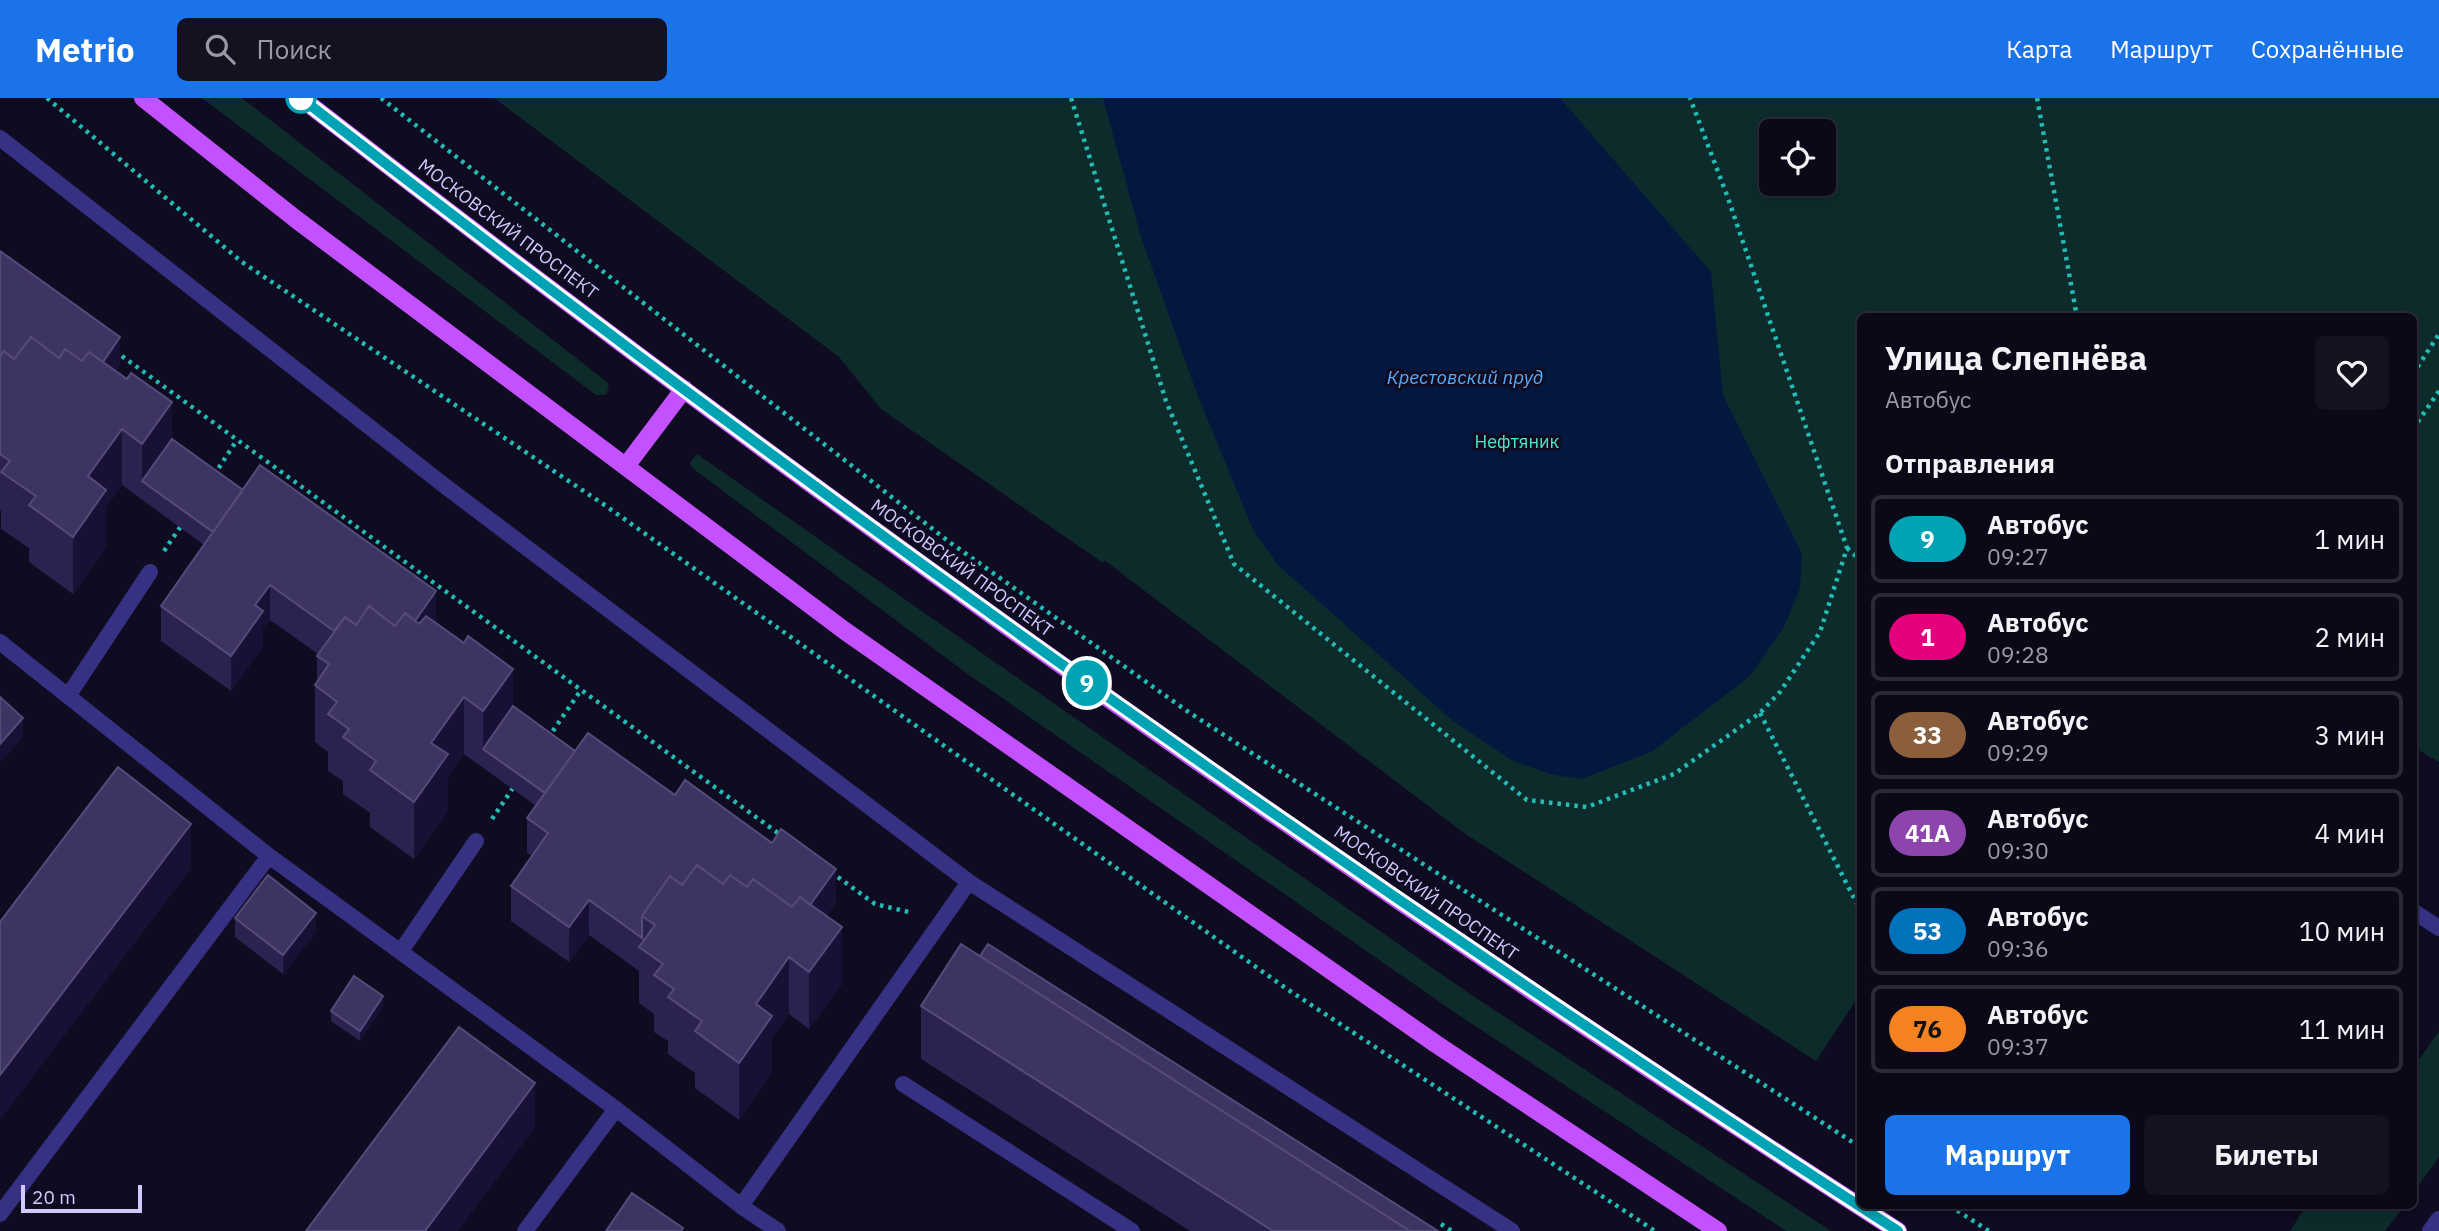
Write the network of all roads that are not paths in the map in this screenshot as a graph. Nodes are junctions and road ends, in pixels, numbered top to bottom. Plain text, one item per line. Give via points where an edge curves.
1 (143, 98) edge
2 (301, 98) edge
3 (0, 138) edge
4 (684, 389) junction
5 (626, 466) junction
6 (150, 572) dead end
7 (0, 642) edge
8 (68, 696) junction
9 (476, 841) road end
10 (269, 856) junction
11 (969, 882) junction
12 (2417, 914) edge
13 (2439, 928) edge
14 (401, 951) junction
15 (903, 1084) dead end
16 (616, 1109) junction
17 (1857, 1204) edge
18 (741, 1206) junction
19 (1865, 1209) edge
20 (0, 1214) edge
21 (2439, 1220) edge
22 (525, 1231) edge
23 (778, 1231) edge
24 (1132, 1231) edge
25 (1512, 1231) edge
26 (1718, 1231) edge
27 (1898, 1231) edge
28 (2431, 1231) edge

1 - 5 main road via 297,220
2 - 4 main road, МОСКОВСКИЙ ПРОСПЕКТ
3 - 11 lane via 434,477
4 - 5 main road
4 - 17 main road, МОСКОВСКИЙ ПРОСПЕКТ via 1004,625 1480,956
5 - 26 main road via 982,729 1436,1044
6 - 8 lane
7 - 8 lane
8 - 10 lane
9 - 14 lane
10 - 14 lane
10 - 20 lane
11 - 18 lane
11 - 25 lane
12 - 13 lane
14 - 16 lane
15 - 24 lane
16 - 18 lane
16 - 22 lane
18 - 23 lane
19 - 27 main road, МОСКОВСКИЙ ПРОСПЕКТ
21 - 28 street

